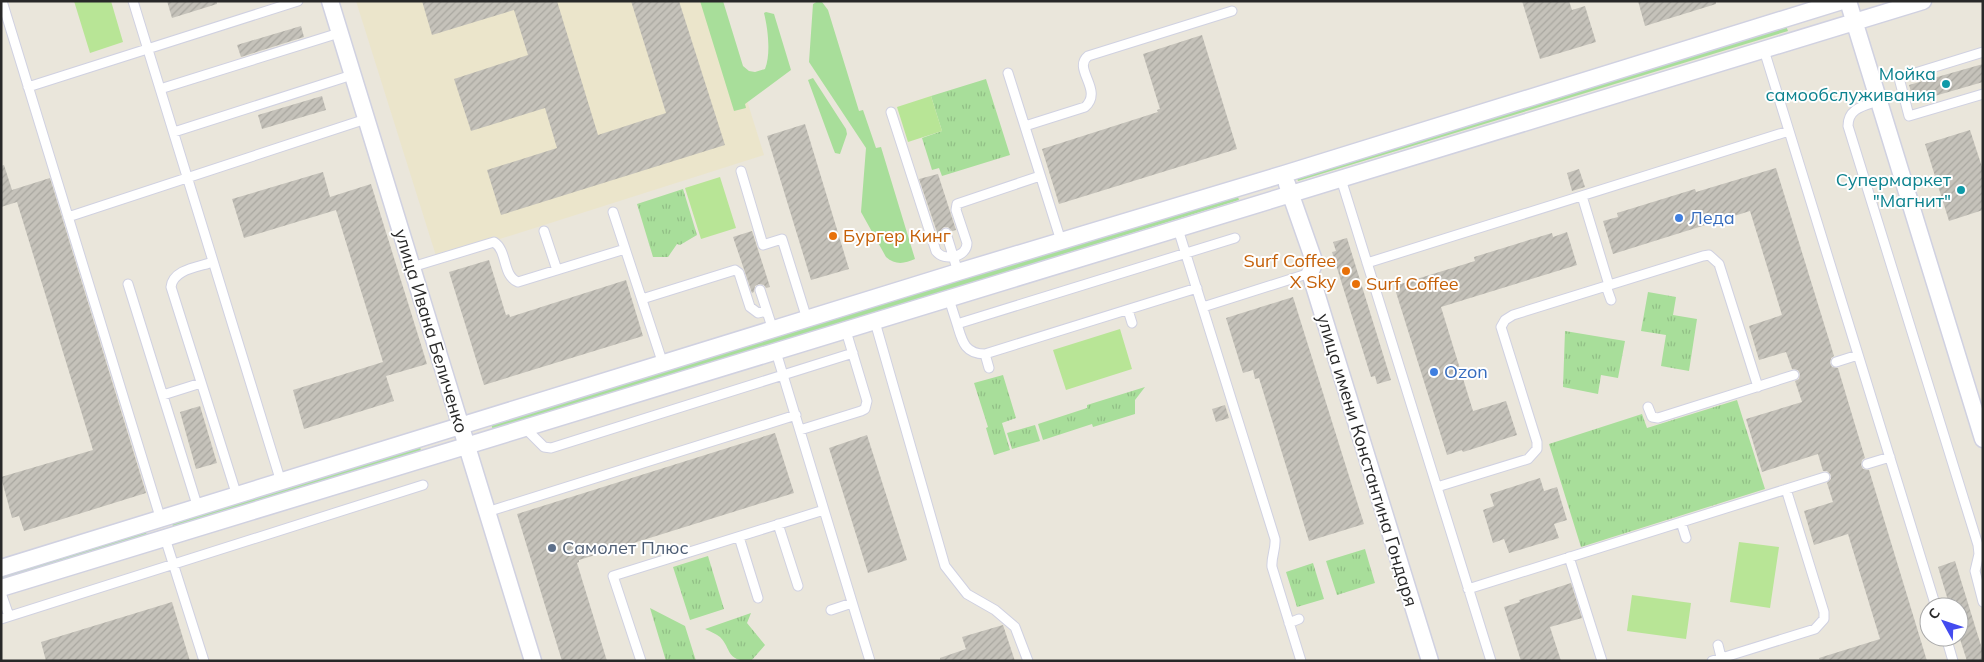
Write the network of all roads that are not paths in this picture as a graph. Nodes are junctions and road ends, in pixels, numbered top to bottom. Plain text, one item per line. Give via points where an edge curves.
1 (2, 1) edge
2 (134, 1) edge
3 (298, 1) edge
4 (330, 1) edge
5 (1842, 1) edge
6 (1848, 1) edge
7 (1923, 1) edge
8 (1232, 10) dead end
9 (1854, 23) junction
10 (339, 33) junction
11 (148, 49) junction
12 (1764, 50) junction
13 (1983, 52) edge
14 (1008, 73) dead end
15 (352, 75) junction
16 (28, 86) junction
17 (160, 89) junction
18 (1983, 94) edge
19 (1878, 101) junction
20 (891, 112) dead end
21 (366, 119) junction
22 (1025, 126) junction
23 (1788, 131) junction
24 (174, 132) junction
25 (741, 171) dead end
26 (1284, 174) junction
27 (1040, 176) junction
28 (188, 178) junction
29 (1341, 179) junction
30 (1291, 195) junction
31 (1582, 196) junction
32 (613, 212) dead end
33 (68, 217) junction
34 (1178, 229) junction
35 (544, 231) dead end
36 (946, 233) dead end
37 (1235, 238) dead end
38 (1061, 241) junction
39 (625, 249) junction
40 (1186, 253) junction
41 (953, 256) junction
42 (214, 262) junction
43 (1367, 264) junction
44 (412, 267) junction
45 (557, 270) junction
46 (958, 272) junction
47 (1310, 274) junction
48 (128, 284) dead end
49 (1608, 286) junction
50 (1197, 288) junction
51 (760, 290) dead end
52 (642, 299) junction
53 (949, 299) junction
54 (1611, 300) dead end
55 (1203, 307) junction
56 (1128, 310) junction
57 (766, 311) junction
58 (807, 319) junction
59 (874, 322) junction
60 (1132, 323) dead end
61 (957, 324) junction
62 (772, 330) junction
63 (846, 330) junction
64 (776, 352) junction
65 (852, 353) junction
66 (985, 354) junction
67 (1858, 355) junction
68 (1836, 362) dead end
69 (663, 364) junction
70 (989, 368) dead end
71 (784, 375) junction
72 (1794, 375) dead end
73 (201, 383) junction
74 (1758, 387) junction
75 (163, 395) junction
76 (1648, 407) dead end
77 (796, 415) junction
78 (461, 427) junction
79 (525, 428) junction
80 (800, 430) junction
81 (1983, 438) edge
82 (467, 446) junction
83 (1890, 457) junction
84 (1867, 464) dead end
85 (1825, 477) dead end
86 (281, 482) junction
87 (423, 485) dead end
88 (1437, 487) junction
89 (1786, 489) junction
90 (237, 496) junction
91 (198, 508) junction
92 (824, 510) junction
93 (487, 512) junction
94 (161, 520) junction
95 (1681, 522) junction
96 (778, 524) junction
97 (738, 536) junction
98 (165, 538) junction
99 (1686, 538) dead end
100 (1570, 557) junction
101 (174, 564) junction
102 (1, 568) edge
103 (798, 586) dead end
104 (1, 588) edge
105 (1468, 589) junction
106 (1, 594) edge
107 (1933, 597) edge
108 (758, 598) dead end
109 (1983, 602) edge
110 (852, 603) junction
111 (831, 610) dead end
112 (5, 617) edge
113 (1299, 619) dead end
114 (1289, 622) junction
115 (1718, 645) dead end
116 (1949, 647) edge
117 (1719, 660) edge
118 (204, 661) edge
119 (533, 661) edge
120 (641, 661) edge
121 (870, 661) edge
122 (1028, 661) edge
123 (1301, 661) edge
124 (1430, 661) edge
125 (1491, 661) edge
126 (1602, 661) edge
127 (1953, 661) edge

1 - 16 lane
2 - 11 lane
3 - 11 lane
4 - 10 street, улица Ивана Беличенко
5 - 26 street
6 - 9 street
7 - 9 street
8 - 22 lane via 1088,56 1083,65 1092,95 1089,104
9 - 12 street
9 - 19 street
10 - 15 street, улица Ивана Беличенко
10 - 17 lane
11 - 16 lane
11 - 17 lane
12 - 23 lane
12 - 29 street
13 - 18 lane via 1899,78 1909,116
14 - 22 lane
15 - 21 street, улица Ивана Беличенко
15 - 24 lane
16 - 33 lane
17 - 24 lane
19 - 81 street
19 - 109 lane via 1851,112 1848,126 1978,545 1975,571
20 - 41 lane via 936,251 945,258
21 - 28 lane
21 - 44 street, улица Ивана Беличенко
22 - 27 lane
23 - 31 lane
23 - 67 lane
24 - 28 lane
25 - 58 lane via 763,245 782,239
26 - 30 street, улица имени Константина Гондаря
26 - 38 street
27 - 38 lane
27 - 41 lane via 957,204 967,243 964,252
28 - 33 lane
28 - 42 lane
29 - 30 street
29 - 43 lane
30 - 34 street
30 - 47 street, улица имени Константина Гондаря via 1313,258
31 - 43 lane
31 - 49 lane
32 - 39 lane
33 - 94 lane
34 - 40 lane
34 - 53 street
35 - 45 lane
36 - 41 lane
37 - 40 lane
38 - 46 street
39 - 45 lane
39 - 52 lane
40 - 50 lane
40 - 61 lane
41 - 46 lane
42 - 73 lane via 180,272 171,286
42 - 86 lane
43 - 88 lane
44 - 45 lane via 494,242 500,247 510,278 514,281
44 - 78 street, улица Ивана Беличенко
46 - 58 street
47 - 55 lane
47 - 124 street, улица имени Константина Гондаря
48 - 75 lane
49 - 54 lane
49 - 74 lane via 1703,256 1715,259 1720,264
49 - 88 lane via 1505,320 1501,327 1537,449 1528,458
50 - 55 lane
50 - 56 lane
51 - 57 lane
52 - 57 lane via 735,270 739,273 750,307 758,313
52 - 69 lane
53 - 59 street
53 - 61 lane
55 - 114 lane via 1275,539 1272,567
56 - 60 lane
56 - 66 lane
57 - 62 lane
58 - 62 street
59 - 63 street
59 - 122 lane via 945,566 967,594 995,610 1015,627
61 - 66 lane via 963,343 969,350
62 - 69 street
63 - 64 street
63 - 65 lane
64 - 71 lane
64 - 79 street
65 - 71 lane
65 - 80 lane via 867,401 864,409
66 - 70 lane
67 - 68 lane
67 - 83 lane
69 - 78 street
71 - 77 lane
71 - 79 lane via 550,448 544,447
72 - 74 lane
73 - 75 lane
73 - 90 lane
74 - 76 lane via 1658,418 1652,416
75 - 91 lane
77 - 80 lane
77 - 93 lane
78 - 82 street, улица Ивана Беличенко
78 - 86 street
79 - 82 street
80 - 92 lane
82 - 93 street, улица Ивана Беличенко
82 - 98 street
83 - 84 lane
83 - 107 lane
85 - 89 lane
86 - 90 street
87 - 101 lane
88 - 105 lane
89 - 95 lane
89 - 117 lane via 1824,619 1815,629
90 - 91 street
91 - 94 street
92 - 96 lane
92 - 110 lane
93 - 119 street, улица Ивана Беличенко
94 - 102 street
95 - 99 lane
95 - 100 lane
96 - 97 lane
96 - 103 lane
97 - 108 lane
97 - 120 lane via 614,576
98 - 101 lane
98 - 104 street
100 - 105 lane
100 - 126 lane
101 - 112 lane
101 - 118 lane
105 - 125 lane
106 - 112 lane
110 - 111 lane
110 - 121 lane
113 - 114 lane
114 - 123 lane
115 - 117 lane
116 - 127 lane

